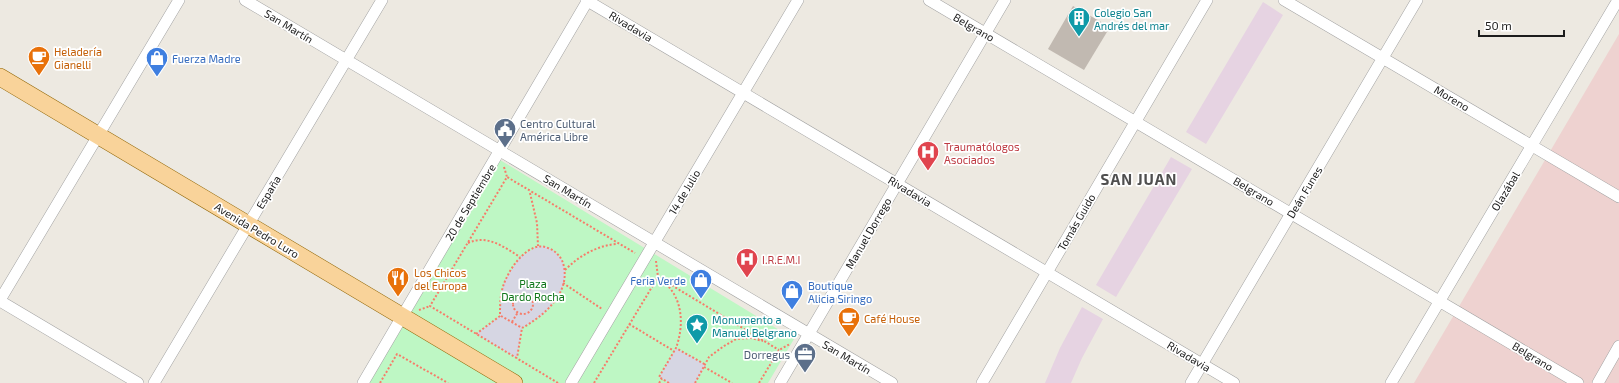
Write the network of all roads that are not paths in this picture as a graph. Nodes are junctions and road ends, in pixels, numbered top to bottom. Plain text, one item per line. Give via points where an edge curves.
1 (179, 0) edge
2 (245, 0) edge
3 (382, 0) edge
4 (588, 0) edge
5 (798, 0) edge
6 (929, 0) edge
7 (1005, 0) edge
8 (1207, 0) edge
9 (1284, 0) edge
10 (1417, 0) edge
11 (1618, 0) edge
12 (985, 33) junction
13 (1384, 57) junction
14 (346, 60) junction
15 (0, 78) edge
16 (743, 93) junction
17 (1135, 122) junction
18 (98, 136) junction
19 (1532, 145) junction
20 (500, 151) junction
21 (897, 184) junction
22 (1619, 196) edge
23 (1291, 214) junction
24 (248, 225) junction
25 (654, 242) junction
26 (1047, 272) junction
27 (0, 300) edge
28 (1439, 301) junction
29 (402, 316) junction
30 (809, 334) junction
31 (1619, 346) edge
32 (1202, 364) junction
33 (138, 383) edge
34 (154, 383) edge
35 (363, 383) edge
36 (514, 383) edge
37 (571, 383) edge
38 (780, 383) edge
39 (892, 383) edge
40 (982, 383) edge
41 (1191, 383) edge
42 (1234, 383) edge
43 (1391, 383) edge
44 (1578, 383) edge
45 (1598, 383) edge

1 - 18 street
2 - 14 street, San Martín
3 - 14 street, España
4 - 16 street, Rivadavia
4 - 20 street, 20 de Septiembre
5 - 16 street, 14 de Julio
6 - 12 street, Belgrano
7 - 12 street, Manuel Dorrego
8 - 17 street, Tomás Guido
9 - 13 street, Moreno
10 - 13 street, Deán Funes
11 - 19 street, Olazábal
12 - 17 street, Belgrano
12 - 21 street, Manuel Dorrego
13 - 19 street, Moreno
13 - 23 street, Deán Funes
14 - 20 street, San Martín
14 - 24 street, España
15 - 18 main road, Avenida Pedro Luro
16 - 21 street, Rivadavia
16 - 25 street, 14 de Julio
17 - 23 street, Belgrano
17 - 26 street, Tomás Guido
18 - 24 main road, Avenida Pedro Luro
18 - 27 street
19 - 22 street, Moreno
19 - 28 street, Olazábal
20 - 25 street, San Martín
20 - 29 street, 20 de Septiembre
21 - 26 street, Rivadavia
21 - 30 street, Manuel Dorrego
23 - 28 street, Belgrano
23 - 32 street, Deán Funes
24 - 29 main road, Avenida Pedro Luro
24 - 34 street, España
25 - 30 street, San Martín
25 - 37 street, 14 de Julio
26 - 32 street, Rivadavia
26 - 40 street, Tomás Guido
27 - 33 street
28 - 43 street, Olazábal
28 - 44 street, Belgrano
29 - 35 street, 20 de Septiembre
29 - 36 main road, Avenida Pedro Luro
30 - 38 street, Manuel Dorrego
30 - 39 street, San Martín
31 - 45 street
32 - 41 street, Deán Funes
32 - 42 street, Rivadavia

